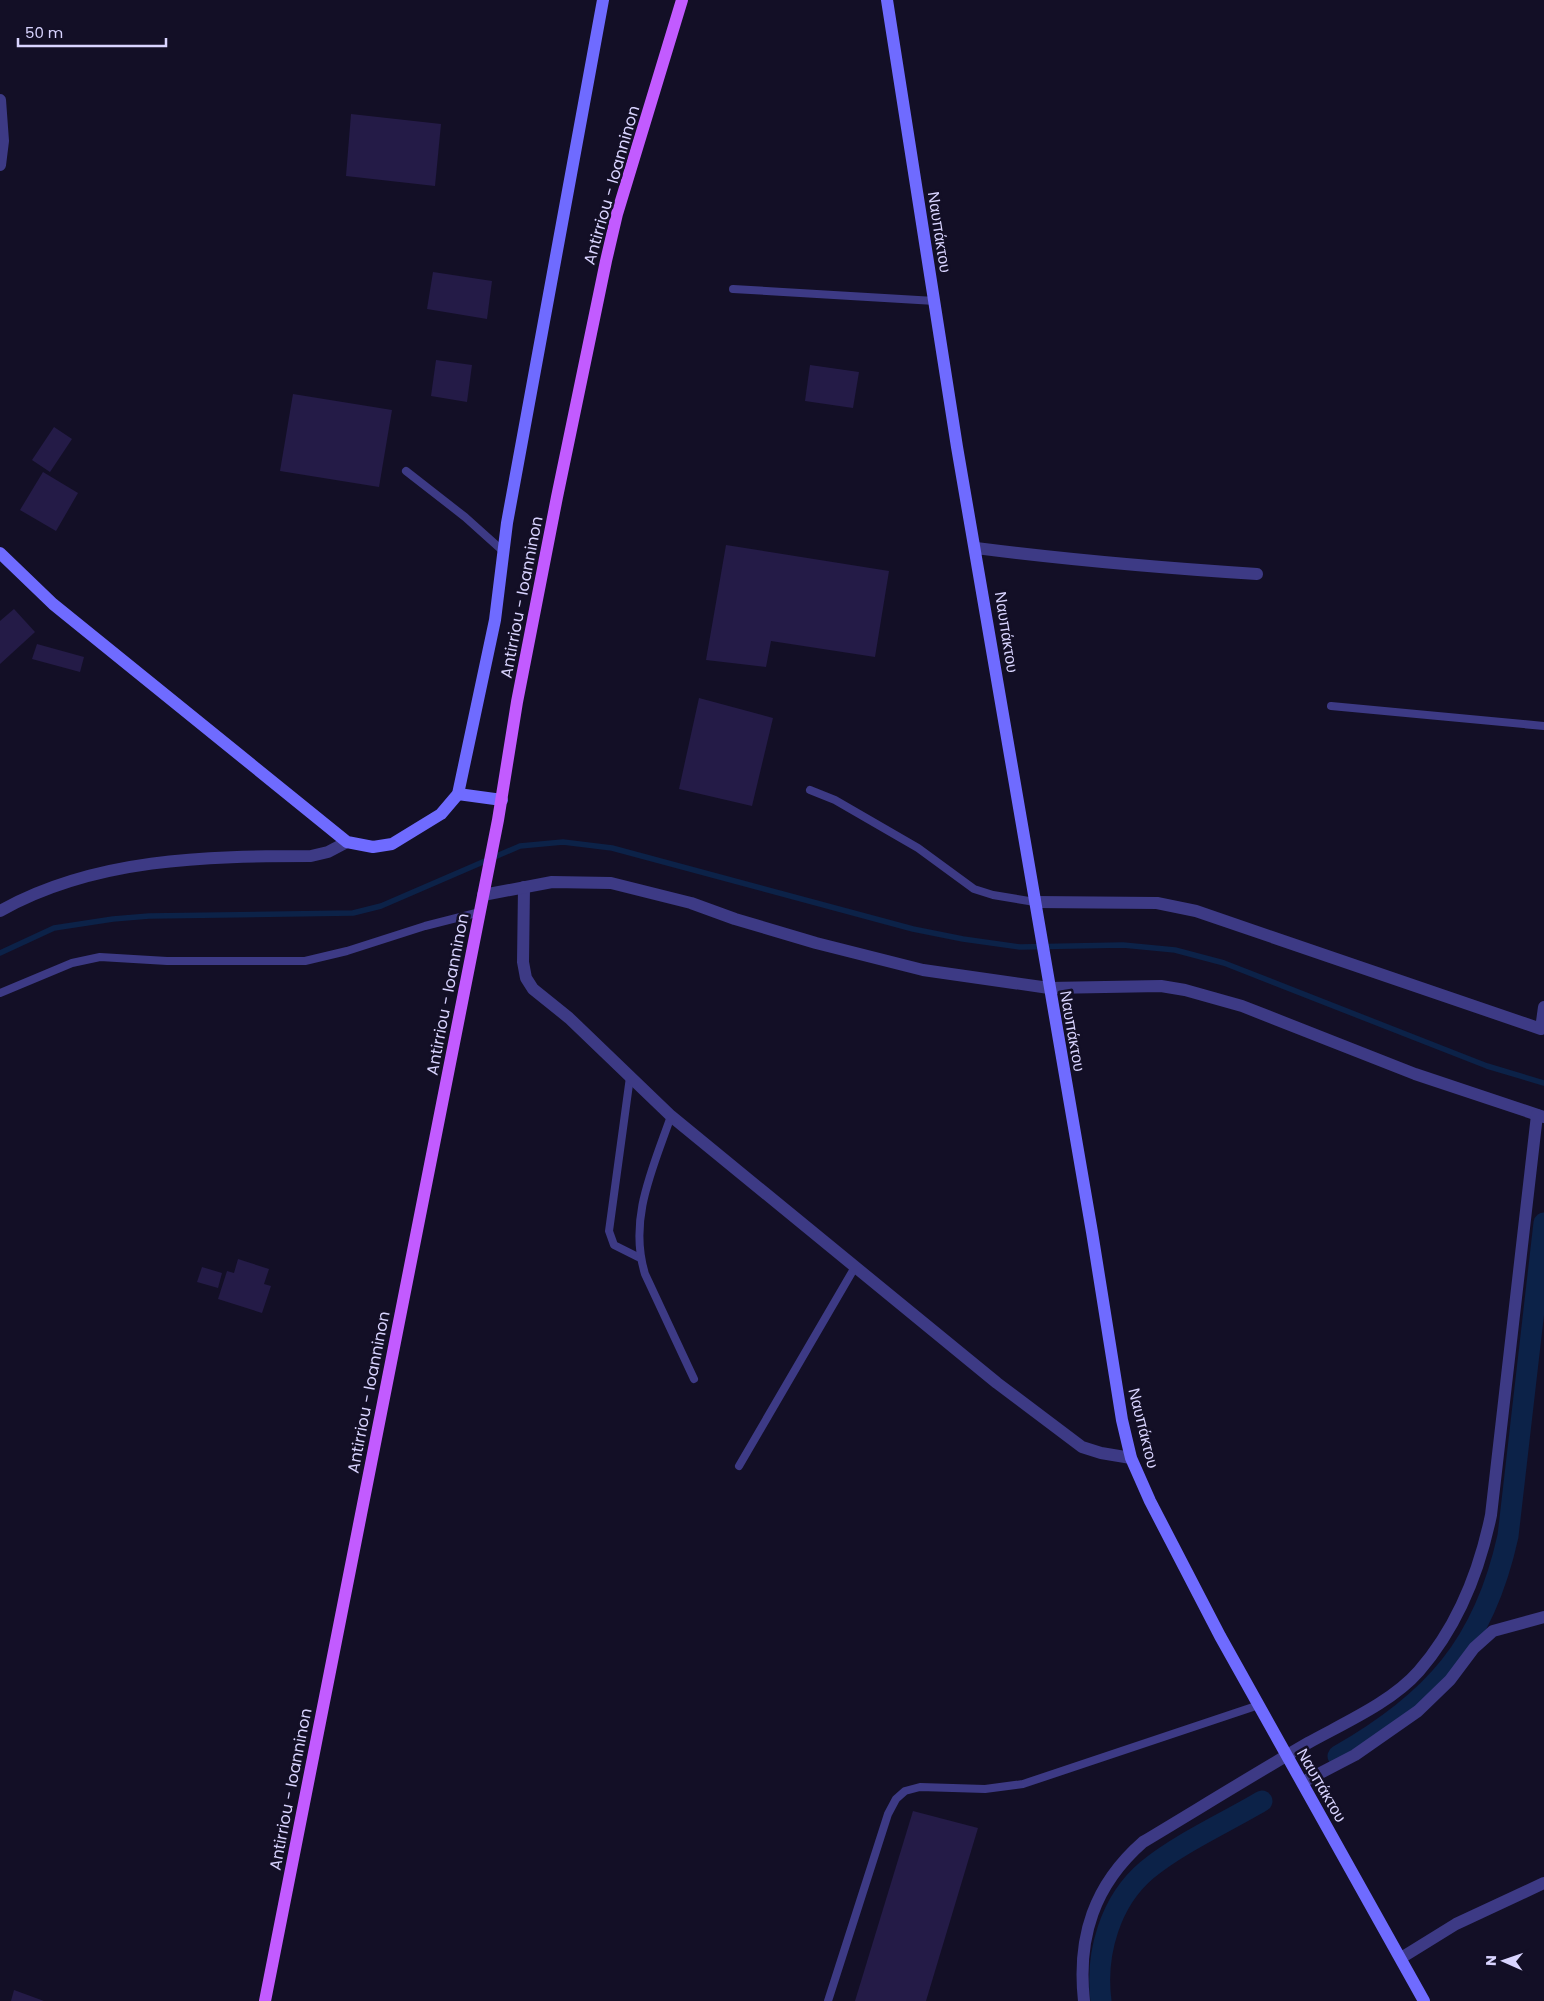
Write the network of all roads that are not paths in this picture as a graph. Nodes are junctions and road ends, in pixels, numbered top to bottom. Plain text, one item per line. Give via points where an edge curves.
1 (603, 0) edge
2 (682, 0) edge
3 (887, 0) edge
4 (0, 100) edge
5 (0, 165) edge
6 (734, 289) dead end
7 (935, 300) junction
8 (406, 471) dead end
9 (976, 548) junction
10 (504, 552) junction
11 (0, 553) edge
12 (1256, 574) dead end
13 (1332, 706) dead end
14 (1544, 726) edge
15 (810, 790) dead end
16 (458, 794) junction
17 (502, 800) junction
18 (347, 842) junction
19 (524, 887) junction
20 (484, 890) junction
21 (1035, 902) junction
22 (0, 911) edge
23 (480, 912) junction
24 (1049, 988) junction
25 (0, 993) edge
26 (1544, 1007) edge
27 (1543, 1029) edge
28 (630, 1077) junction
29 (671, 1116) junction
30 (1541, 1116) edge
31 (640, 1258) junction
32 (855, 1267) junction
33 (694, 1379) dead end
34 (1131, 1458) junction
35 (739, 1466) dead end
36 (1544, 1617) edge
37 (1259, 1705) junction
38 (1287, 1756) junction
39 (1303, 1782) junction
40 (1544, 1883) edge
41 (1401, 1958) junction
42 (265, 2001) edge
43 (828, 2001) edge
44 (1084, 2001) edge
45 (1424, 2001) edge

1 - 10 main road
2 - 17 main road, Antirriou - Ioanninon via 606,260 558,488 517,702
3 - 7 main road, Ναυπάκτου
4 - 5 street via 3,141
6 - 7 lane
7 - 9 main road, Ναυπάκτου
8 - 10 lane via 466,517
9 - 12 street via 1051,558
9 - 21 main road, Ναυπάκτου
10 - 16 main road via 494,629
11 - 18 main road via 53,604
13 - 14 lane
15 - 21 lane via 835,800 902,839 974,889
16 - 17 main road
16 - 18 main road via 441,814 392,844 373,847
17 - 20 main road, Antirriou - Ioanninon
18 - 22 street via 311,856 191,858 89,876 44,891
19 - 20 street
19 - 24 street via 552,882 628,886 816,943 914,968
19 - 28 street via 523,962 527,982
20 - 23 main road, Antirriou - Ioanninon
21 - 24 main road, Ναυπάκτου
21 - 27 street via 1157,903 1196,911
23 - 25 lane via 305,961 167,961 100,957 72,963
23 - 42 main road, Antirriou - Ioanninon
24 - 30 street via 1161,986 1212,996 1415,1074
24 - 34 main road, Ναυπάκτου
26 - 27 street
28 - 29 street
28 - 31 lane via 609,1231 614,1245
29 - 31 lane via 642,1202 637,1232
29 - 32 street
30 - 38 street via 1498,1468 1483,1556 1458,1616 1418,1673 1371,1708
31 - 33 lane
32 - 34 street via 997,1383 1082,1446 1100,1453
32 - 35 lane
34 - 37 main road, Ναυπάκτου via 1163,1528
36 - 39 street via 1494,1631 1474,1648 1450,1680 1418,1711 1355,1755
37 - 38 main road, Ναυπάκτου
37 - 43 lane via 1023,1784 985,1789 920,1787 905,1791 888,1814
38 - 39 main road, Ναυπάκτου
38 - 44 street via 1143,1842 1114,1871 1088,1922
39 - 41 main road, Ναυπάκτου
40 - 41 street via 1456,1924
41 - 45 main road, Ναυπάκτου

